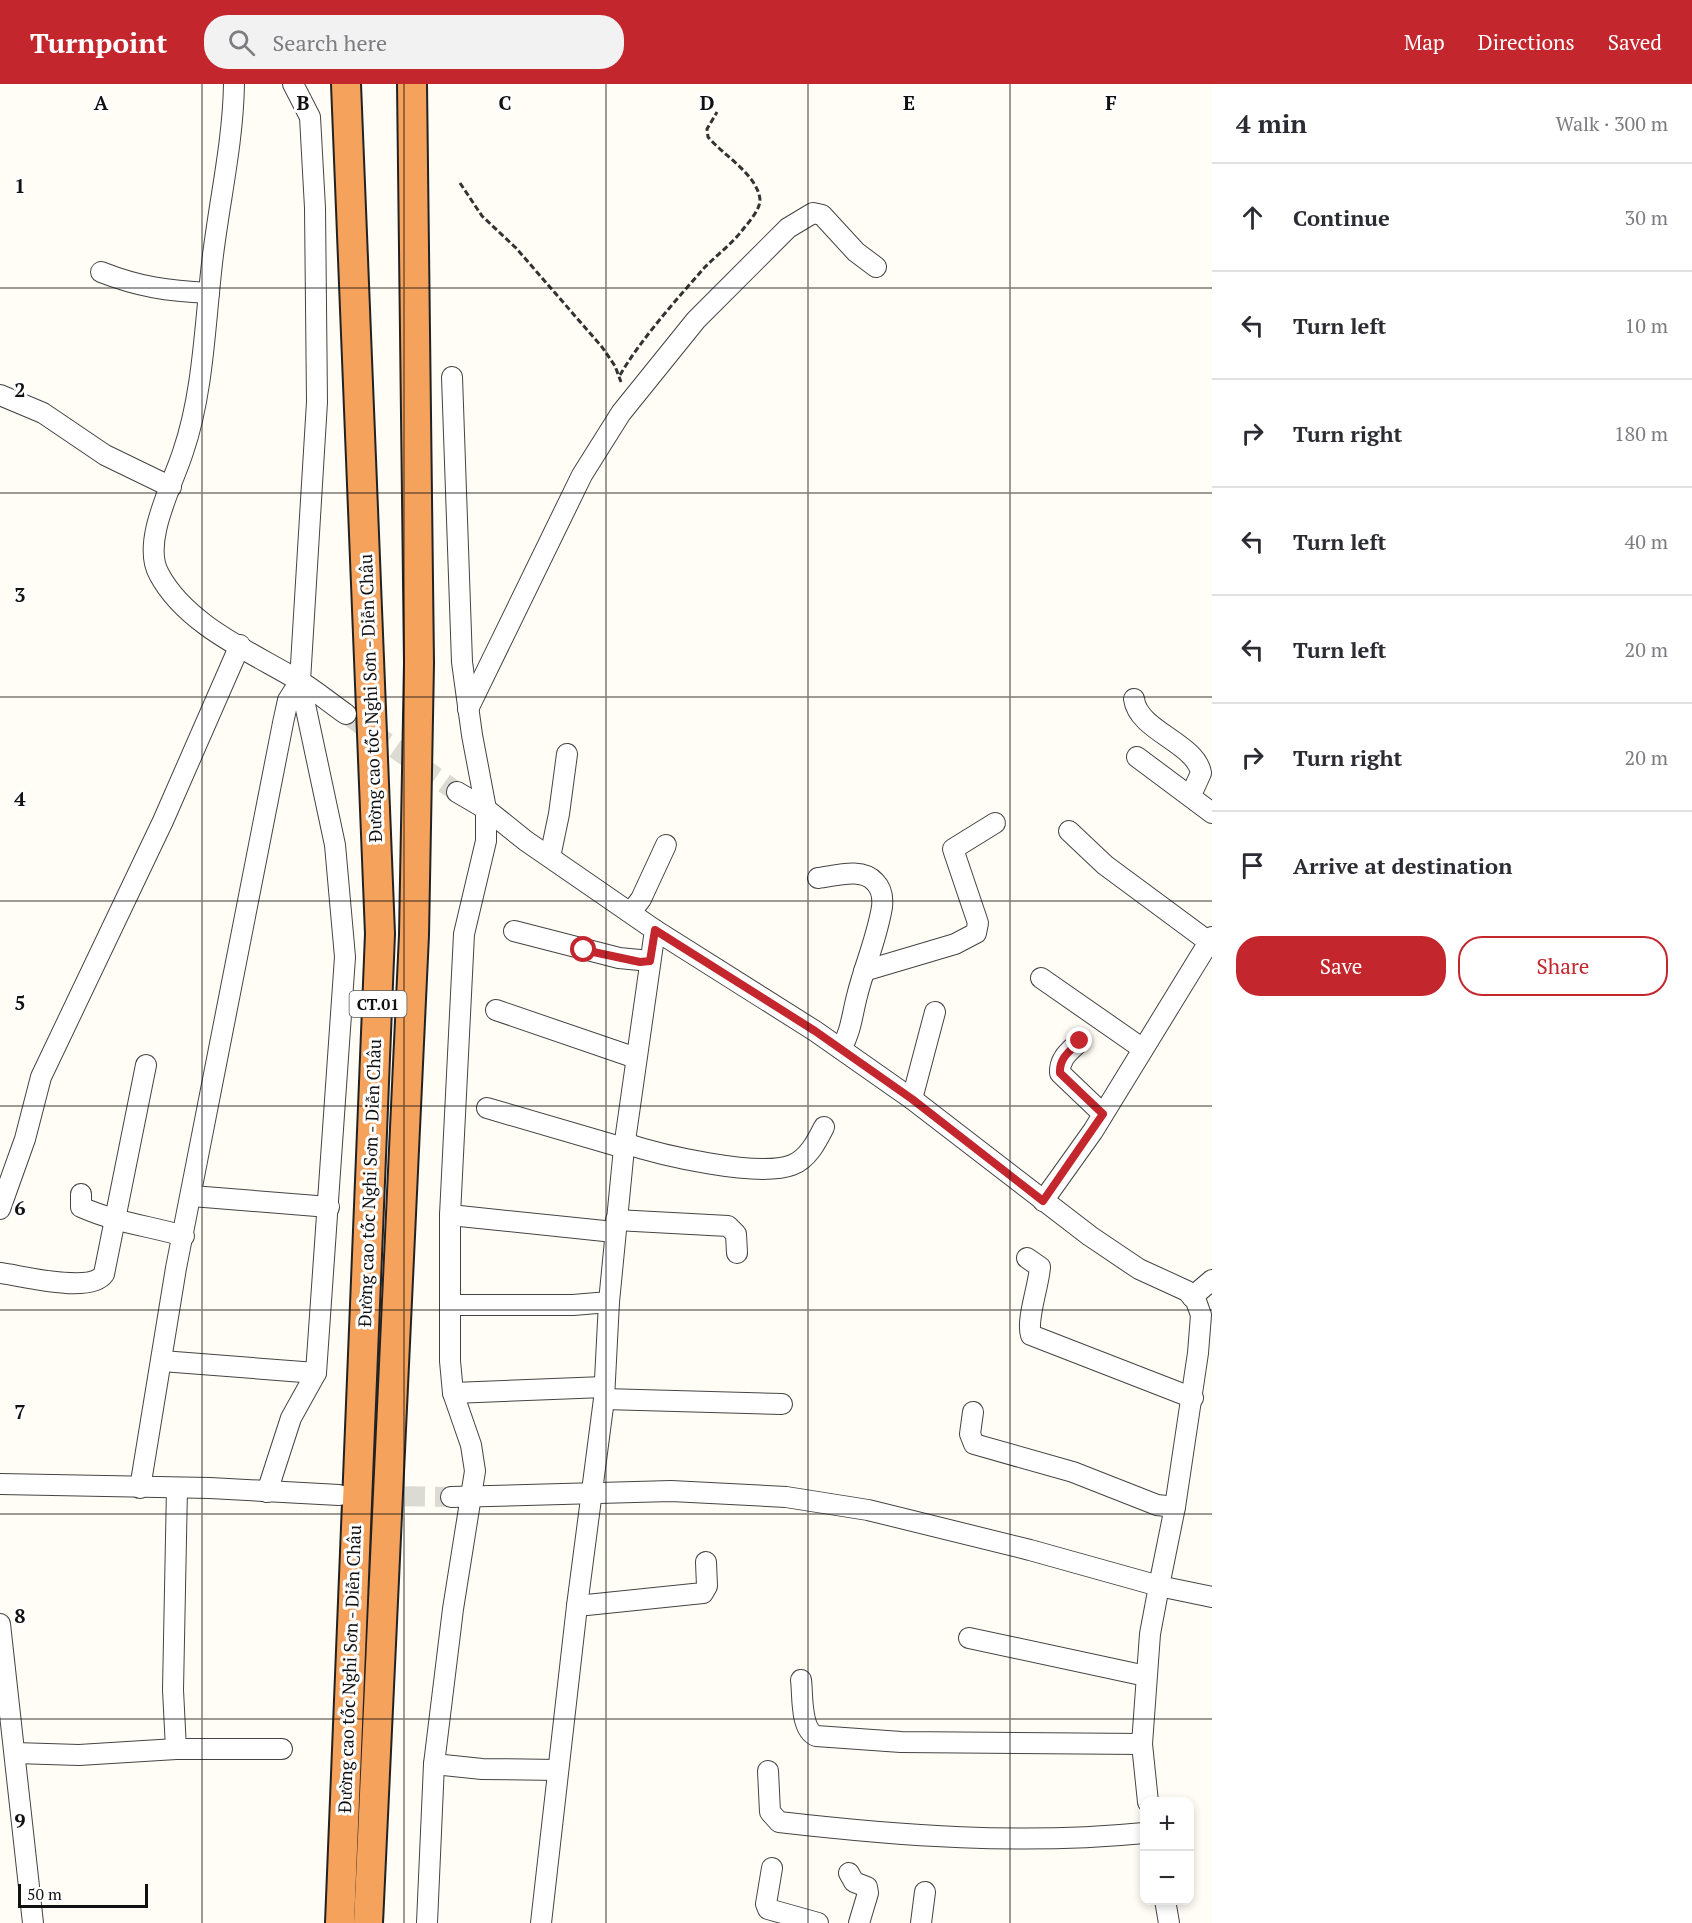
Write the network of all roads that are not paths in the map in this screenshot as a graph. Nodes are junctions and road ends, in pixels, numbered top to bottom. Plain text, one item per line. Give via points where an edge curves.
1 (234, 84) edge
2 (293, 84) edge
3 (346, 84) edge
4 (412, 84) edge
5 (876, 267) dead end
6 (101, 272) dead end
7 (209, 293) junction
8 (452, 377) dead end
9 (0, 395) edge
10 (171, 487) junction
11 (240, 645) junction
12 (300, 681) junction
13 (1134, 699) dead end
14 (468, 709) junction
15 (346, 714) tunnel mouth
16 (567, 754) dead end
17 (1137, 757) dead end
18 (457, 792) tunnel mouth
19 (1191, 795) junction
20 (486, 809) junction
21 (1212, 813) edge
22 (995, 823) dead end
23 (1069, 831) dead end
24 (666, 844) dead end
25 (550, 857) junction
26 (818, 878) dead end
27 (631, 912) junction
28 (655, 930) junction
29 (514, 931) dead end
30 (1210, 939) edge
31 (650, 961) junction
32 (864, 970) junction
33 (1041, 978) dead end
34 (495, 1010) dead end
35 (935, 1012) dead end
36 (1080, 1041) dead end
37 (841, 1049) junction
38 (1143, 1049) junction
39 (636, 1058) junction
40 (146, 1065) dead end
41 (912, 1099) junction
42 (487, 1108) dead end
43 (1103, 1114) junction
44 (824, 1127) dead end
45 (624, 1146) junction
46 (81, 1194) dead end
47 (192, 1196) junction
48 (1043, 1201) junction
49 (329, 1208) junction
50 (0, 1209) edge
51 (450, 1215) junction
52 (114, 1219) junction
53 (615, 1226) junction
54 (184, 1236) junction
55 (737, 1253) dead end
56 (1027, 1258) dead end
57 (0, 1273) edge
58 (1212, 1280) edge
59 (1192, 1297) junction
60 (609, 1302) junction
61 (450, 1305) junction
62 (162, 1361) junction
63 (316, 1373) junction
64 (453, 1393) junction
65 (604, 1393) junction
66 (1193, 1398) junction
67 (782, 1404) dead end
68 (974, 1412) dead end
69 (0, 1484) edge
70 (140, 1488) junction
71 (177, 1488) junction
72 (267, 1492) junction
73 (591, 1494) junction
74 (339, 1495) tunnel mouth
75 (473, 1496) junction
76 (451, 1497) tunnel mouth
77 (1175, 1507) junction
78 (706, 1562) dead end
79 (1159, 1586) junction
80 (1212, 1597) edge
81 (577, 1606) junction
82 (0, 1624) edge
83 (969, 1638) dead end
84 (1146, 1676) junction
85 (801, 1680) dead end
86 (1142, 1744) junction
87 (176, 1749) junction
88 (282, 1749) dead end
89 (15, 1753) junction
90 (434, 1764) junction
91 (558, 1770) junction
92 (768, 1771) dead end
93 (1147, 1797) edge
94 (1140, 1833) edge
95 (772, 1868) dead end
96 (849, 1873) dead end
97 (925, 1892) dead end
98 (1166, 1905) edge
99 (33, 1923) edge
100 (340, 1923) edge
101 (368, 1923) edge
102 (427, 1923) edge
103 (541, 1923) edge
104 (818, 1923) edge
105 (859, 1923) edge
106 (921, 1923) edge
107 (1169, 1923) edge

1 - 7 street via 231,142
2 - 12 street via 310,117 317,402
3 - 100 highway, Đường cao tốc Nghi Sơn - Diễn Châu / CT.01 via 380,934
4 - 101 highway, Đường cao tốc Nghi Sơn - Diễn Châu / CT.01 via 419,663 414,935
5 - 14 street via 856,252 822,215 813,213 788,228 696,320 626,408 582,475
6 - 7 street via 133,285
7 - 10 street via 198,380 184,450
8 - 14 street via 462,662
9 - 10 street via 51,417 105,455
10 - 11 street via 155,537 154,559 159,574 185,607
11 - 12 street
11 - 50 street via 163,821 41,1077 25,1139
12 - 15 street
12 - 47 street via 288,700 283,723
12 - 49 street via 335,845 345,957
13 - 19 street via 1146,720 1196,760 1201,773
14 - 20 street
16 - 25 street
17 - 19 street
18 - 20 street
19 - 21 street
20 - 25 street
20 - 51 street via 486,841 464,934
22 - 32 street via 953,849 978,923 976,933 955,944
23 - 30 street via 1105,865
24 - 27 street
25 - 27 street
26 - 32 street via 859,874 874,880 880,888 882,907
27 - 28 street
28 - 31 street
28 - 37 street
29 - 31 street via 619,958
30 - 38 street
31 - 39 street
32 - 37 street via 848,1038
33 - 38 street
34 - 39 street
35 - 41 street
36 - 43 street via 1064,1057 1060,1073
37 - 41 street
38 - 43 street
39 - 45 street
40 - 52 street
41 - 48 street
42 - 45 street
43 - 48 street
44 - 45 street via 801,1161 779,1168 742,1167
45 - 53 street
46 - 52 street via 81,1207
47 - 49 street
47 - 54 street
48 - 59 street via 1139,1269
49 - 63 street
51 - 53 street
51 - 61 street
52 - 54 street
52 - 57 street via 107,1266 100,1280 83,1285
53 - 55 street via 728,1226 736,1234
53 - 60 street
54 - 62 street
56 - 66 street via 1040,1267 1031,1335
58 - 59 street
59 - 66 street via 1201,1315
60 - 61 street
60 - 65 street
61 - 64 street
62 - 63 street
62 - 70 street
63 - 72 street via 291,1418
64 - 65 street
64 - 75 street via 471,1445
65 - 67 street
65 - 73 street
66 - 77 street
68 - 77 street via 970,1434 974,1444 1073,1472 1157,1505
69 - 70 street
70 - 71 street
71 - 72 street
71 - 87 street via 173,1690
72 - 74 street
73 - 75 street
73 - 79 street via 709,1492 841,1505 1019,1547
73 - 81 street
75 - 76 street
75 - 90 street via 453,1609
77 - 79 street
78 - 81 street via 707,1586 703,1593
79 - 80 street
79 - 84 street
81 - 91 street
82 - 89 street
83 - 84 street
84 - 86 street
85 - 86 street via 806,1722 816,1736 902,1742
86 - 93 street
87 - 88 street
87 - 89 street via 78,1755
89 - 99 street
90 - 91 street
90 - 102 street
91 - 103 street
92 - 94 street via 770,1812 779,1822 955,1838
95 - 104 street via 768,1909
96 - 105 street via 854,1881 867,1887
97 - 106 street
98 - 107 street

